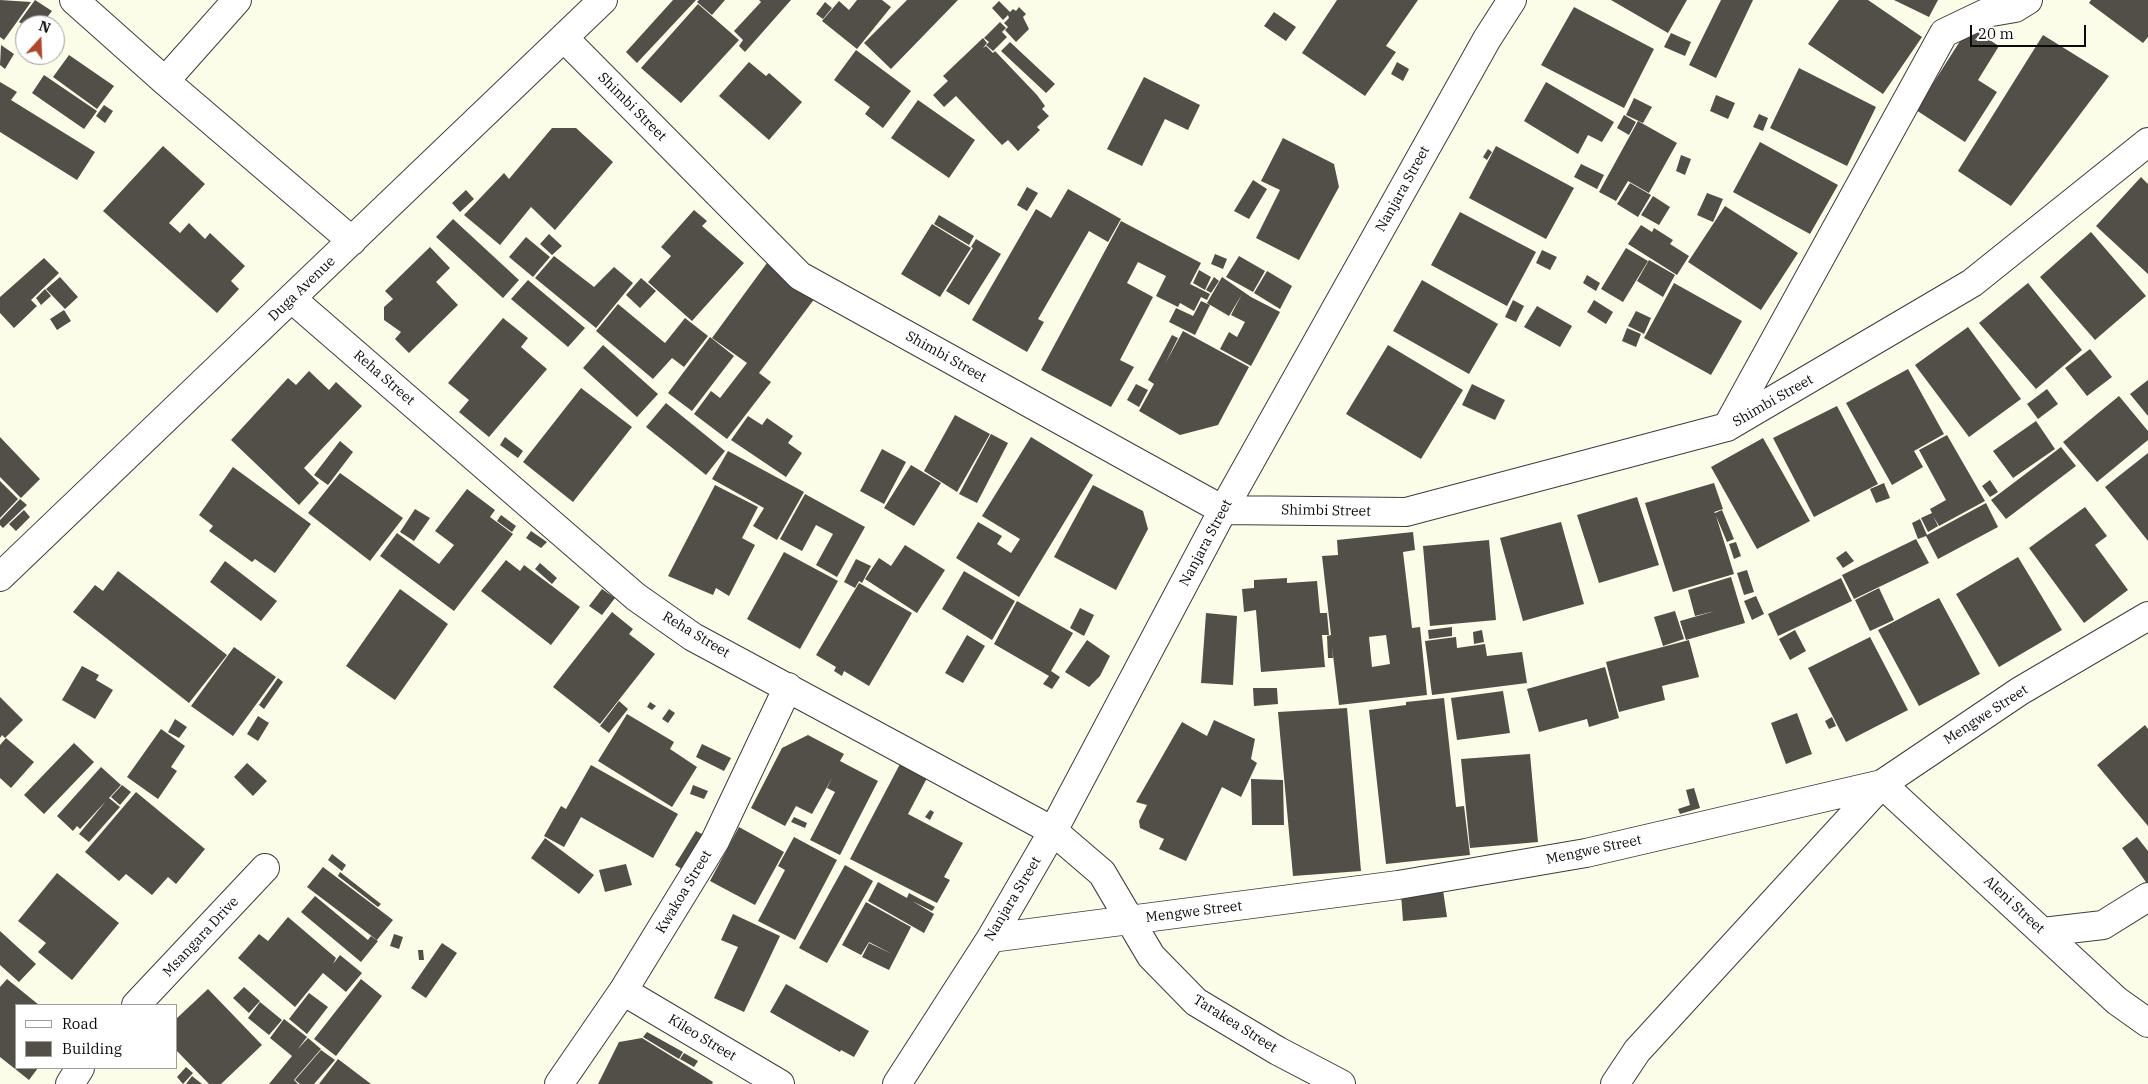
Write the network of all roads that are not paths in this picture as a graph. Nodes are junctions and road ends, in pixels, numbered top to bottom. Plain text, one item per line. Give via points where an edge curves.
1 (74, 0) edge
2 (237, 0) edge
3 (603, 0) edge
4 (1512, 0) edge
5 (2028, 0) edge
6 (564, 38) junction
7 (165, 81) junction
8 (2148, 142) edge
9 (352, 241) junction
10 (292, 299) junction
11 (1727, 427) junction
12 (1223, 510) junction
13 (0, 578) edge
14 (2148, 616) edge
15 (788, 687) junction
16 (1882, 784) junction
17 (1053, 831) junction
18 (265, 868) dead end
19 (2148, 898) edge
20 (1129, 920) junction
21 (2043, 932) junction
22 (990, 938) junction
23 (623, 991) junction
24 (137, 1004) edge
25 (2148, 1023) edge
26 (79, 1069) edge
27 (70, 1084) edge
28 (559, 1084) edge
29 (780, 1084) edge
30 (897, 1084) edge
31 (1341, 1084) edge
32 (1614, 1084) edge

1 - 7 street
2 - 7 street
3 - 6 street, Duga Avenue
4 - 12 street, Nanjara Street
5 - 11 street via 2015,8 1986,13 1944,34
6 - 9 street, Duga Avenue
6 - 12 street, Shimbi Street via 800,276
7 - 9 street
8 - 11 street, Shimbi Street via 1972,283
9 - 10 street, Duga Avenue
10 - 13 street, Duga Avenue
10 - 15 street, Reha Street via 636,597 693,637
11 - 12 street, Shimbi Street via 1406,512
12 - 17 street, Nanjara Street
14 - 16 street, Mengwe Street via 2020,692
15 - 17 street, Reha Street
15 - 23 street, Kwakoa Street via 715,841
16 - 20 street, Mengwe Street via 1586,853 1398,885
16 - 21 street, Aleni Street
16 - 32 street via 1649,1038
17 - 20 street, Reha Street via 1102,873
17 - 22 street, Nanjara Street
18 - 24 street, Msangara Drive
19 - 21 street via 2103,925
20 - 22 street, Mengwe Street
20 - 31 street, Tarakea Street via 1151,956 1196,1002
21 - 25 street, Aleni Street via 2117,1001
22 - 30 street, Nanjara Street
23 - 28 street, Kwakoa Street
23 - 29 street, Kileo Street
26 - 27 street

